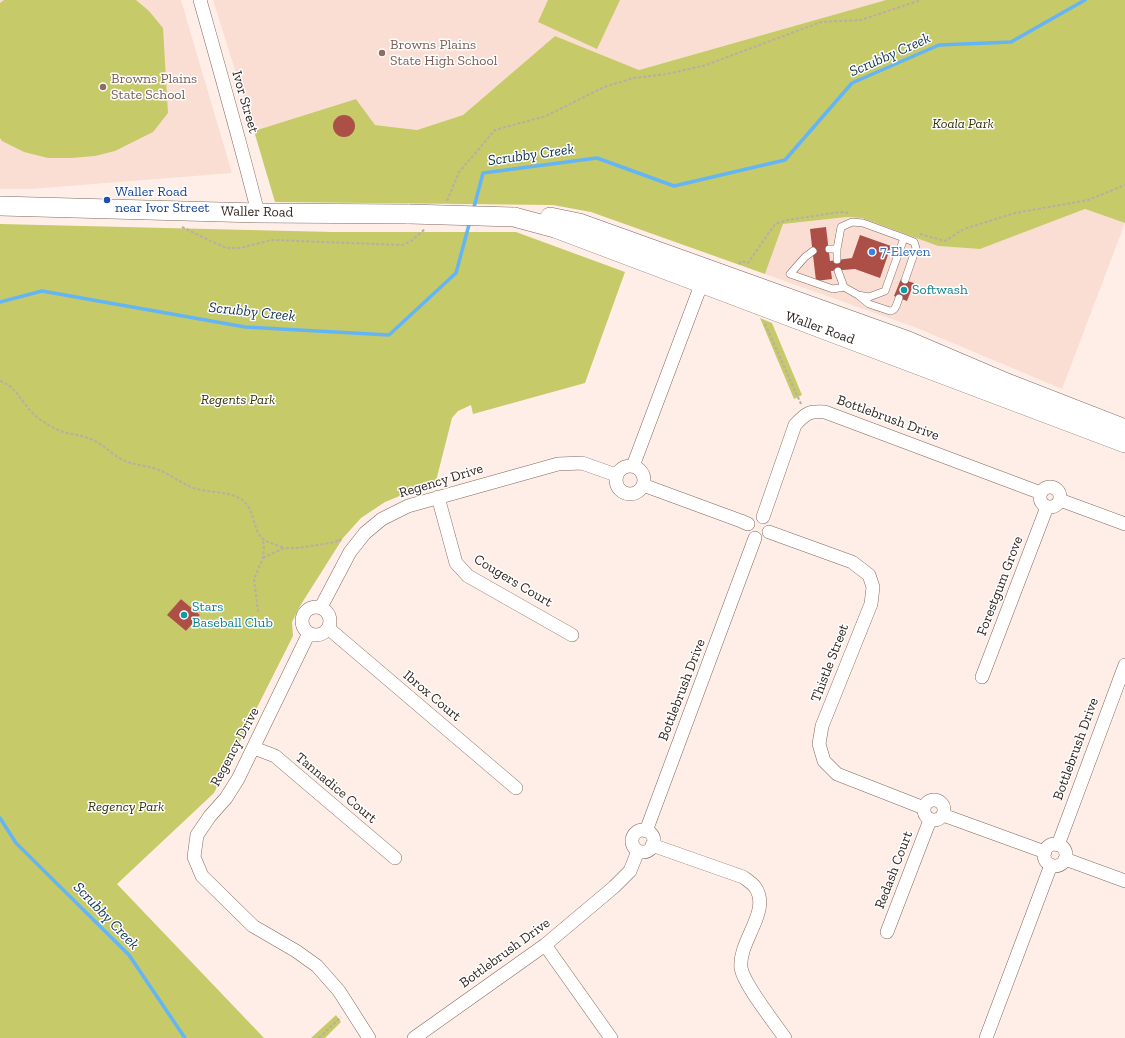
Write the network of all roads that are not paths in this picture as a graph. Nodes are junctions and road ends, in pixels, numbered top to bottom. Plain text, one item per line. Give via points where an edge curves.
1 (200, 0) edge
2 (0, 206) edge
3 (258, 213) junction
4 (904, 238) junction
5 (829, 249) dead end
6 (837, 249) junction
7 (813, 252) dead end
8 (837, 260) dead end
9 (838, 270) dead end
10 (704, 276) junction
11 (906, 280) dead end
12 (844, 287) junction
13 (858, 295) junction
14 (899, 298) dead end
15 (999, 388) junction
16 (1125, 429) edge
17 (1125, 443) edge
18 (632, 466) junction
19 (616, 475) junction
20 (643, 486) junction
21 (1041, 493) junction
22 (438, 497) junction
23 (1060, 500) junction
24 (1047, 507) junction
25 (763, 517) junction
26 (748, 524) junction
27 (1125, 524) edge
28 (769, 532) junction
29 (755, 538) junction
30 (321, 607) junction
31 (328, 628) junction
32 (309, 633) junction
33 (572, 635) dead end
34 (1125, 665) edge
35 (982, 677) dead end
36 (254, 748) junction
37 (516, 788) dead end
38 (924, 808) junction
39 (937, 817) junction
40 (646, 831) junction
41 (652, 845) junction
42 (1058, 845) junction
43 (638, 851) junction
44 (1045, 852) junction
45 (394, 858) dead end
46 (1065, 859) junction
47 (1051, 865) junction
48 (1125, 882) edge
49 (887, 932) dead end
50 (545, 945) junction
51 (369, 1038) edge
52 (414, 1038) edge
53 (611, 1038) edge
54 (785, 1038) edge
55 (986, 1038) edge

1 - 3 street, Ivor Street via 240,139
2 - 3 street, Waller Road
3 - 10 street, Waller Road, bridge via 552,217 579,223
4 - 6 lane via 863,223 852,222 841,227
4 - 11 lane via 914,242 916,248
4 - 13 lane via 884,291 869,297
5 - 6 lane
6 - 8 lane
7 - 12 lane via 790,274 833,289
9 - 12 lane
10 - 15 street, Waller Road via 850,330 908,341
10 - 18 street
12 - 13 lane
13 - 14 lane via 869,304 890,311 895,309
15 - 16 street, Waller Road
15 - 17 street, Waller Road
18 - 19 street via 622,467
18 - 20 street via 642,473
19 - 20 street via 616,486 625,493 635,493
19 - 22 street, Regency Drive via 582,463 558,464
20 - 26 street
21 - 23 street via 1052,487 1058,490
21 - 24 street via 1040,500
21 - 25 street, Bottlebrush Drive via 825,412 813,411 795,425
22 - 30 street, Regency Drive via 408,506 382,519 365,533 350,552
22 - 33 street, Cougers Court via 456,563 468,576
23 - 24 street via 1057,506
23 - 27 street
24 - 35 street, Forestgum Grove
25 - 26 street via 754,518
25 - 28 street via 769,523
26 - 29 street via 749,532
28 - 29 street via 763,538
28 - 38 street, Thistle Street via 852,562 869,575 873,587 871,604 822,726 819,744 824,760 837,774
29 - 40 street, Bottlebrush Drive
30 - 31 street via 330,616
30 - 32 street via 312,607 303,616 303,626
31 - 32 street via 317,635
31 - 37 street, Ibrox Court
32 - 36 street, Regency Drive
34 - 42 street, Bottlebrush Drive
36 - 45 street, Tannadice Court via 275,756
36 - 51 street, Regency Drive via 226,798 197,835 194,857 202,876 253,926 317,966 339,991
38 - 39 street via 925,815
38 - 39 street via 929,801 937,801 943,806 944,811
39 - 44 street
39 - 49 street, Redash Court
40 - 41 street via 652,835
40 - 43 street via 639,831 632,839 633,846
41 - 43 street via 645,852
41 - 54 street via 743,877 754,885 760,895 760,908 743,953 741,968 746,982
42 - 44 street via 1049,846
42 - 46 street via 1064,849
43 - 50 street, Bottlebrush Drive via 630,871
44 - 47 street via 1046,861
46 - 47 street via 1061,864
46 - 48 street
47 - 55 street
50 - 52 street, Bottlebrush Drive
50 - 53 street

